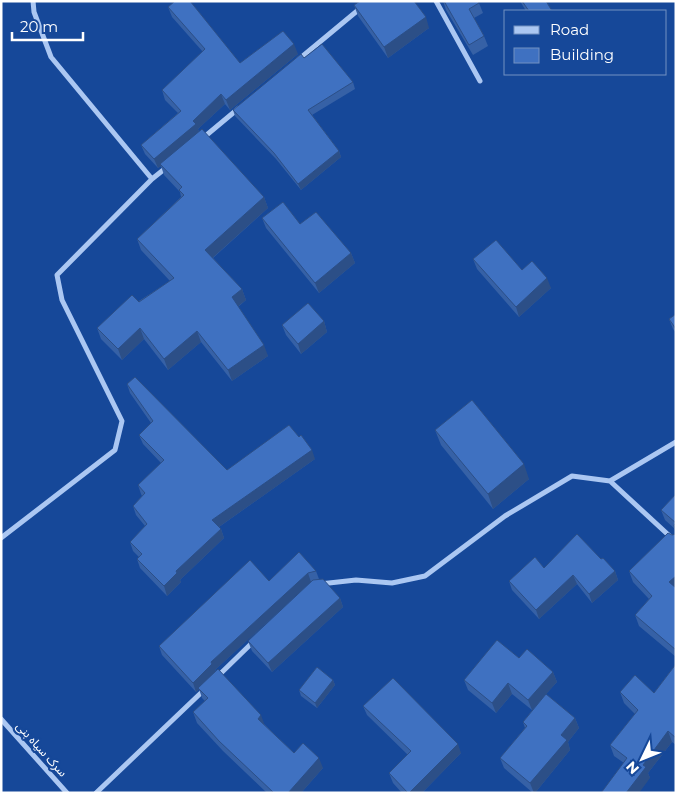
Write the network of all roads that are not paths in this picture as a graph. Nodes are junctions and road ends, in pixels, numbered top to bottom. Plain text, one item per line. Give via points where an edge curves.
1 (33, 1) edge
2 (369, 1) edge
3 (436, 1) edge
4 (294, 62) edge
5 (480, 81) dead end
6 (242, 106) edge
7 (197, 142) edge
8 (175, 161) edge
9 (152, 179) junction
10 (676, 442) edge
11 (610, 481) junction
12 (1, 538) edge
13 (676, 542) edge
14 (314, 585) edge
15 (258, 638) edge
16 (215, 679) edge
17 (208, 685) edge
18 (1, 719) edge
19 (67, 793) edge
20 (96, 793) edge

1 - 9 street via 51,56
2 - 4 street
3 - 5 street
6 - 7 street
8 - 9 street
9 - 12 street via 57,275 62,300 122,421 115,450
10 - 11 street
11 - 13 street
11 - 14 street via 572,476 505,516 425,576 392,583 356,580
15 - 16 street
17 - 20 street
18 - 19 street, سرک سیاه بنی

